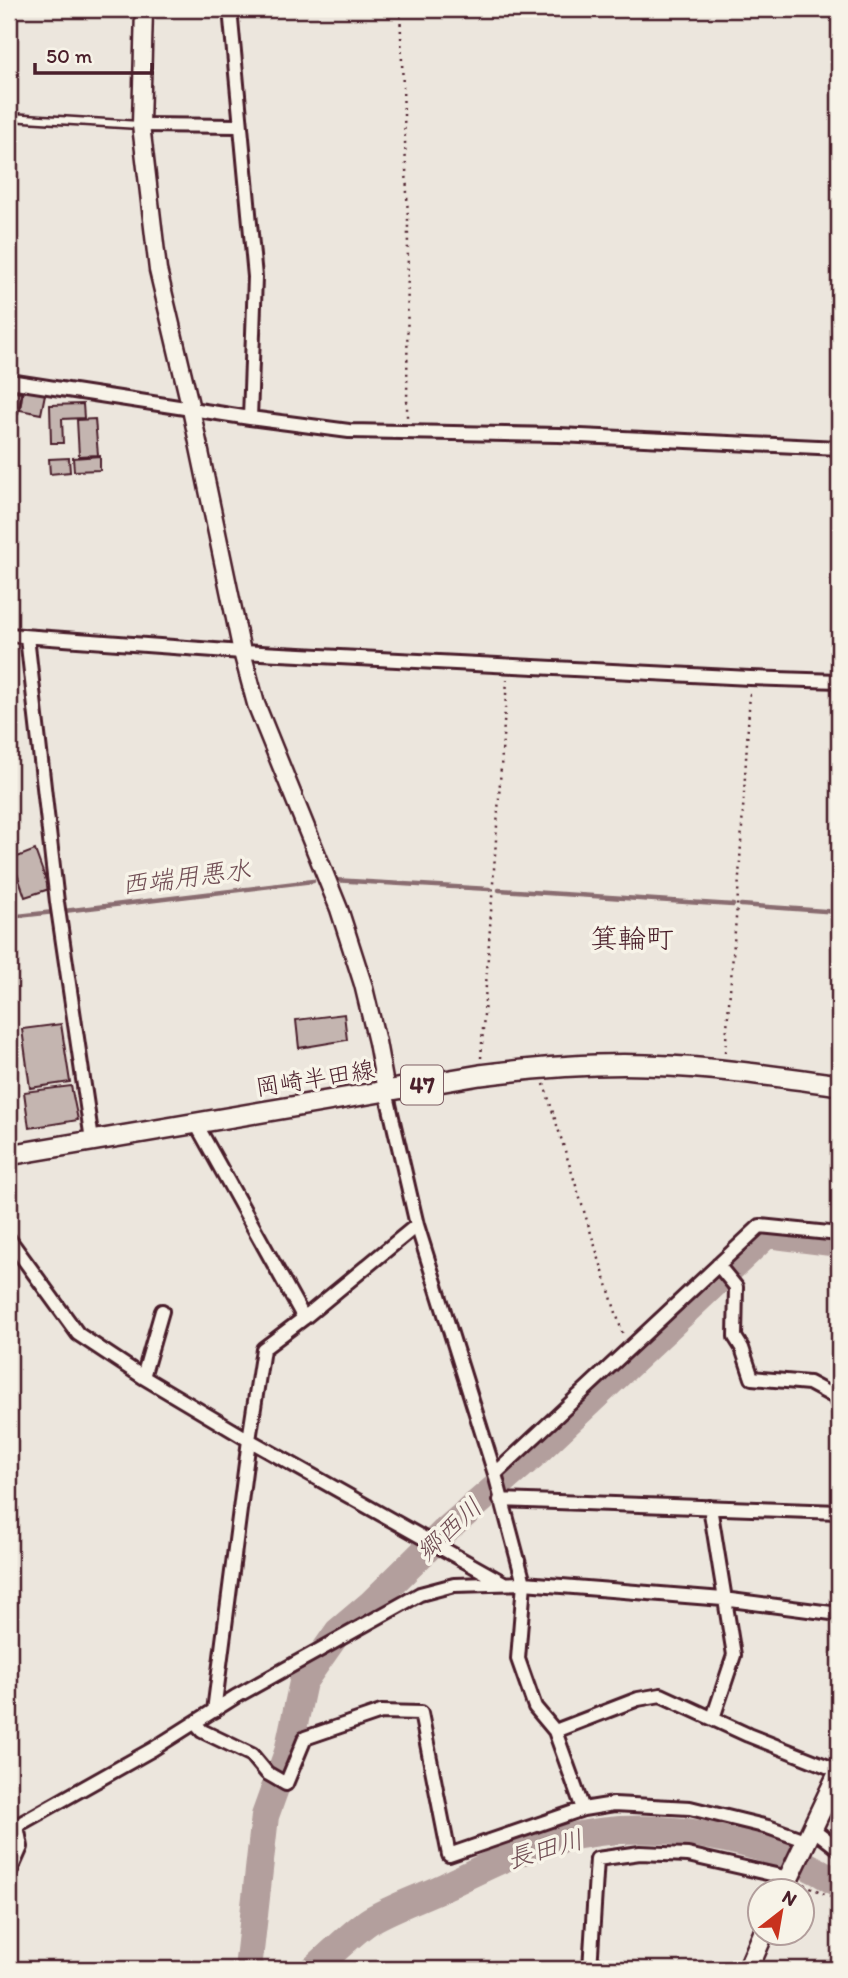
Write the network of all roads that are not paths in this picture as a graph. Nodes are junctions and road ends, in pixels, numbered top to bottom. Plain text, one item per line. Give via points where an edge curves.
1 (144, 9) edge
2 (230, 9) edge
3 (9, 117) edge
4 (141, 125) junction
5 (239, 126) junction
6 (9, 382) edge
7 (191, 409) junction
8 (250, 418) junction
9 (839, 448) edge
10 (9, 635) edge
11 (27, 637) junction
12 (242, 652) junction
13 (839, 681) edge
14 (839, 1085) edge
15 (386, 1091) junction
16 (195, 1122) junction
17 (92, 1140) junction
18 (9, 1155) edge
19 (417, 1225) junction
20 (839, 1234) edge
21 (9, 1239) edge
22 (718, 1265) junction
23 (162, 1311) dead end
24 (304, 1318) junction
25 (143, 1377) junction
26 (839, 1407) edge
27 (248, 1440) junction
28 (495, 1474) junction
29 (500, 1500) junction
30 (710, 1507) junction
31 (839, 1512) edge
32 (502, 1582) junction
33 (524, 1583) junction
34 (723, 1599) junction
35 (839, 1614) edge
36 (214, 1711) junction
37 (713, 1718) junction
38 (195, 1723) junction
39 (555, 1731) junction
40 (839, 1771) edge
41 (583, 1809) junction
42 (13, 1828) edge
43 (810, 1835) junction
44 (839, 1849) edge
45 (9, 1874) edge
46 (759, 1876) edge
47 (790, 1876) edge
48 (758, 1946) edge
49 (590, 1969) edge
50 (748, 1969) edge

1 - 4 street
2 - 5 street
3 - 4 lane
4 - 5 street
4 - 7 street via 158,270
5 - 8 street via 255,277
6 - 7 street
7 - 8 street
7 - 12 street
8 - 9 street via 349,430
10 - 11 street
11 - 12 street
11 - 17 street via 57,902
12 - 13 street
12 - 15 street via 256,704 339,909 363,984
14 - 15 main road, 岡崎半田線 / 47 via 723,1069 644,1065 538,1068
15 - 16 main road, 岡崎半田線 / 47
15 - 19 street
16 - 17 main road, 岡崎半田線 / 47
16 - 24 street
17 - 18 main road, 岡崎半田線 / 47
19 - 24 street
19 - 28 street
20 - 22 street via 760,1226
21 - 25 street via 78,1334
22 - 26 street via 736,1287 735,1337 752,1378 809,1383 835,1397
22 - 28 street
23 - 25 street
24 - 27 street via 263,1349
25 - 27 street
27 - 32 street
27 - 36 street
28 - 29 street
29 - 30 street
29 - 33 street
30 - 31 street
30 - 34 street
32 - 33 street
32 - 36 street via 454,1585 419,1594
33 - 34 street
33 - 39 street via 518,1659 535,1707
34 - 35 street
34 - 37 street via 734,1655
36 - 38 street
37 - 39 street via 661,1695 638,1699
37 - 40 street
38 - 41 street via 202,1731 252,1755 288,1790 304,1738 381,1712 421,1713 449,1856
38 - 42 street
39 - 41 street
40 - 43 main road
41 - 43 street via 614,1804 690,1808
42 - 45 street via 21,1847
43 - 44 street
43 - 47 main road
46 - 49 street via 688,1855 640,1853 597,1859
48 - 50 main road

